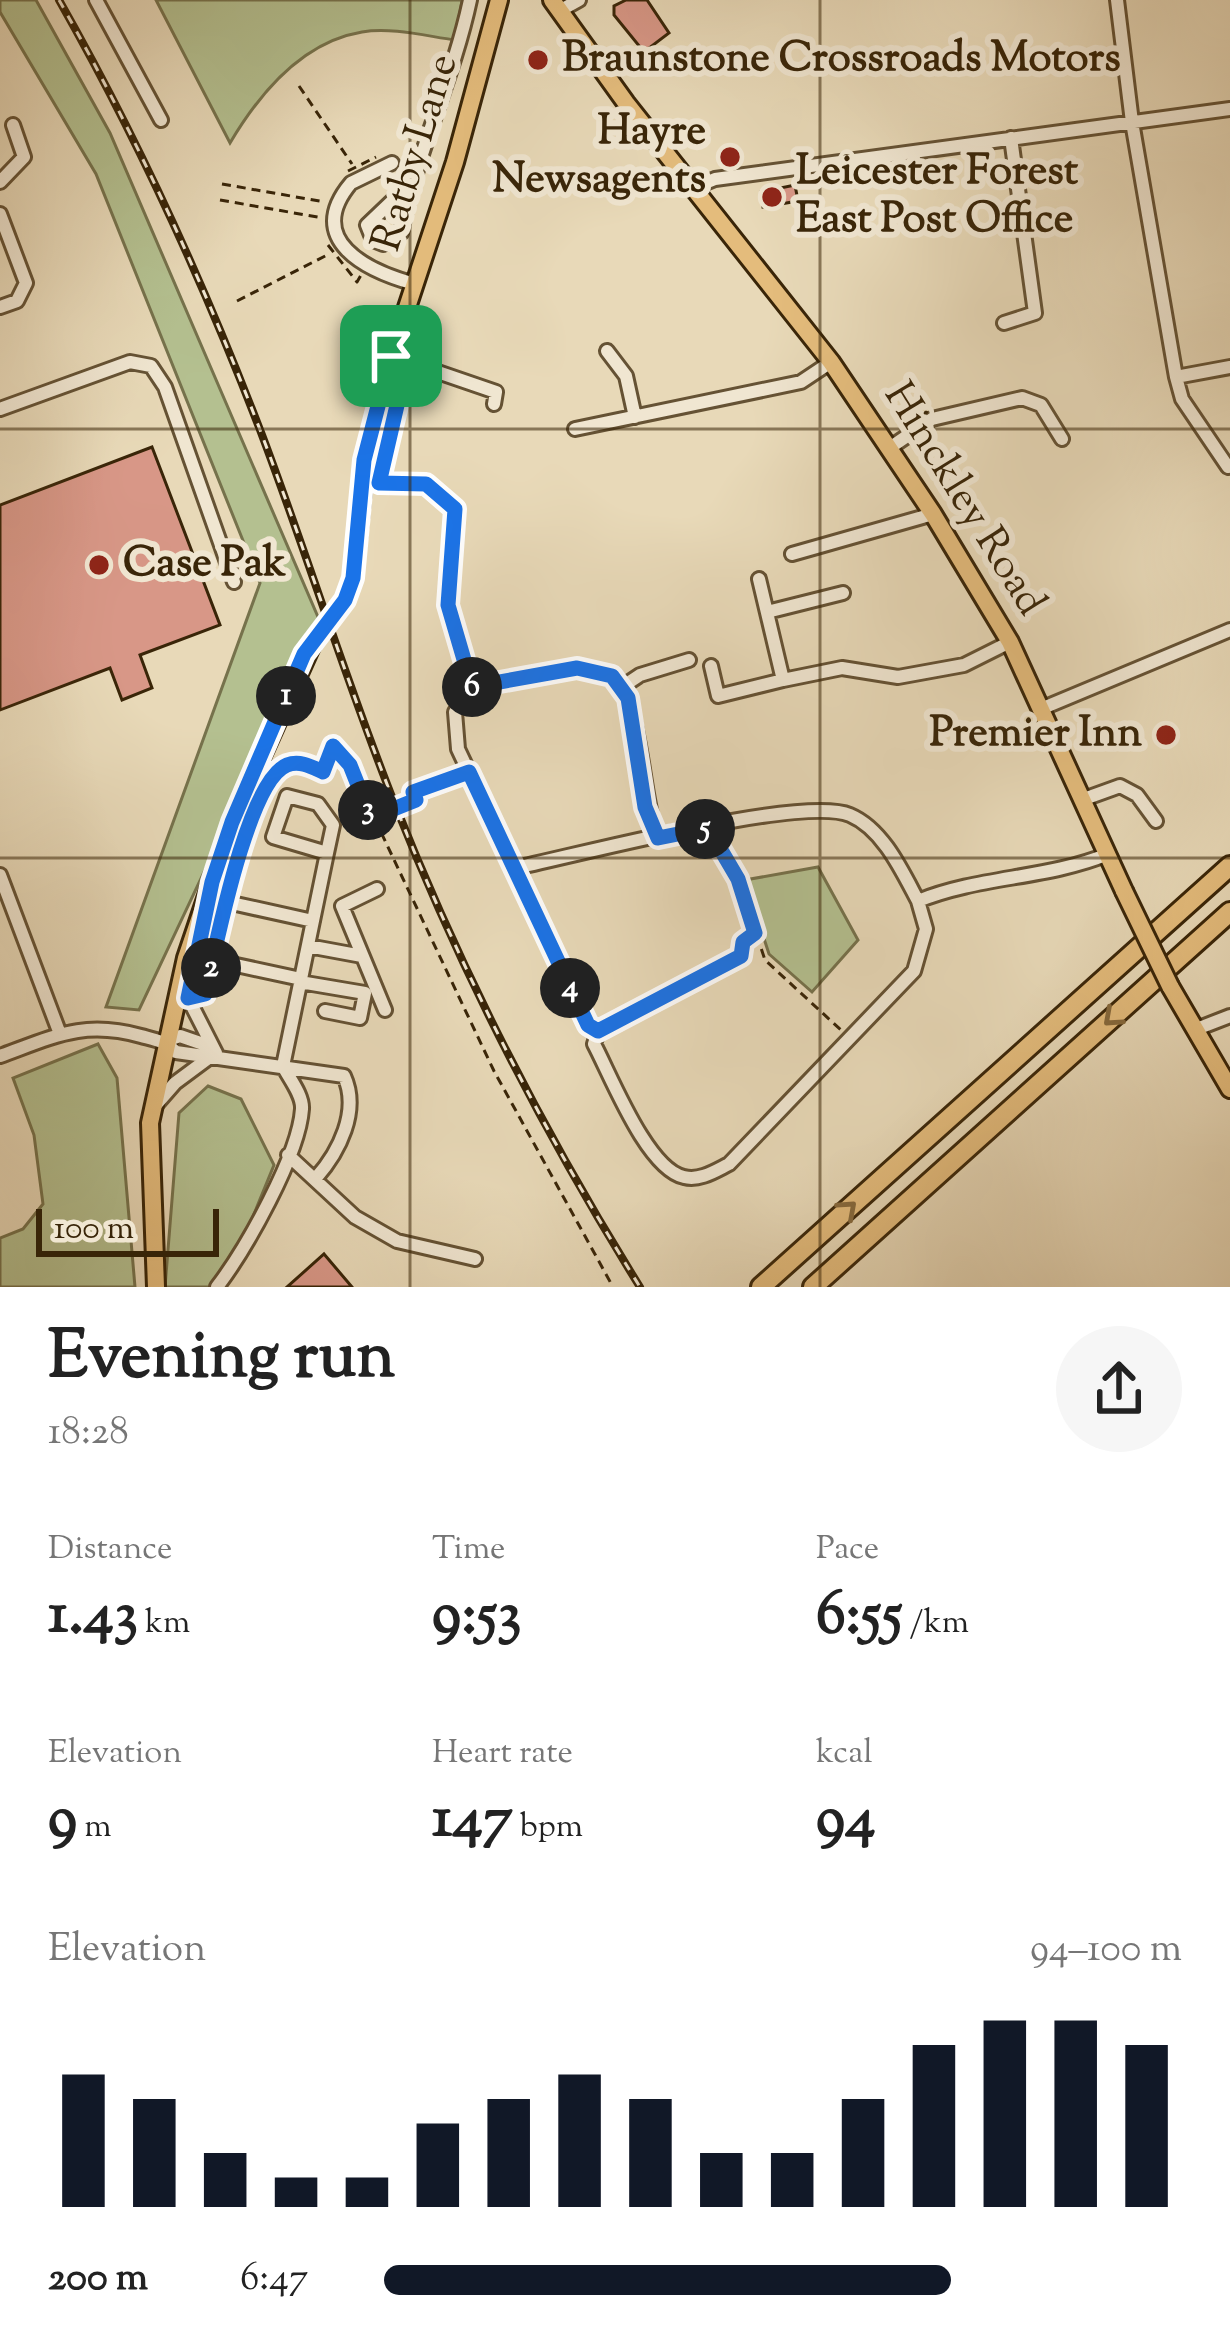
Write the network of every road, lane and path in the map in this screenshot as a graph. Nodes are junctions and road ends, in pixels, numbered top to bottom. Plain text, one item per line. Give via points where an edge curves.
1 (96, 0) edge
2 (470, 0) edge
3 (486, 0) edge
4 (499, 0) edge
5 (579, 0) edge
6 (1117, 0) edge
7 (556, 5) edge
8 (484, 57) junction
9 (299, 86) dead end
10 (1230, 109) edge
11 (161, 120) dead end
12 (1132, 122) junction
13 (14, 125) dead end
14 (1011, 139) junction
15 (392, 163) dead end
16 (360, 176) junction
17 (0, 182) edge
18 (222, 184) dead end
19 (410, 184) junction
20 (693, 188) junction
21 (220, 200) dead end
22 (327, 202) dead end
23 (0, 214) edge
24 (325, 218) dead end
25 (331, 253) dead end
26 (415, 284) junction
27 (237, 301) dead end
28 (0, 308) edge
29 (1004, 322) dead end
30 (607, 351) dead end
31 (399, 359) junction
32 (831, 362) junction
33 (1230, 367) edge
34 (1176, 377) junction
35 (494, 404) dead end
36 (0, 409) edge
37 (635, 417) junction
38 (574, 429) dead end
39 (1062, 439) dead end
40 (890, 447) junction
41 (1228, 467) edge
42 (455, 509) joint
43 (933, 514) junction
44 (792, 554) dead end
45 (759, 579) dead end
46 (235, 582) dead end
47 (843, 592) dead end
48 (767, 612) junction
49 (1230, 630) edge
50 (1010, 641) junction
51 (689, 660) dead end
52 (711, 666) dead end
53 (783, 680) junction
54 (622, 686) junction
55 (472, 687) junction
56 (1043, 708) junction
57 (469, 772) junction
58 (1084, 799) junction
59 (371, 818) junction
60 (1156, 821) dead end
61 (708, 828) junction
62 (658, 838) junction
63 (327, 853) junction
64 (1108, 854) junction
65 (1230, 866) edge
66 (514, 868) junction
67 (0, 875) edge
68 (212, 882) junction
69 (377, 890) dead end
70 (918, 901) junction
71 (236, 904) dead end
72 (1230, 912) edge
73 (313, 920) junction
74 (755, 933) junction
75 (308, 946) junction
76 (362, 956) junction
77 (741, 956) joint
78 (227, 963) dead end
79 (301, 980) junction
80 (188, 998) junction
81 (385, 1010) dead end
82 (325, 1011) dead end
83 (1230, 1016) edge
84 (1190, 1023) junction
85 (598, 1031) junction
86 (60, 1034) junction
87 (847, 1036) junction
88 (166, 1042) junction
89 (216, 1053) junction
90 (0, 1056) edge
91 (283, 1066) junction
92 (1230, 1089) edge
93 (153, 1108) junction
94 (288, 1155) junction
95 (316, 1178) junction
96 (475, 1259) dead end
97 (156, 1287) edge
98 (217, 1287) edge
99 (613, 1287) edge
100 (761, 1287) edge
101 (813, 1287) edge

1 - 11 street
2 - 19 street
3 - 8 main road
4 - 8 main road, Ratby Lane
5 - 7 street
6 - 12 street
7 - 20 main road, Hinckley Road
8 - 26 main road, Ratby Lane
9 - 16 path
10 - 12 street
12 - 14 street
12 - 34 street
13 - 17 street via 24,158
14 - 20 street
14 - 29 street via 1035,313
15 - 16 street
16 - 26 street via 335,212 344,250
18 - 22 path
19 - 19 street via 401,233 383,244 373,240 367,225
20 - 32 main road, Hinckley Road
21 - 24 path
23 - 28 street via 26,283 17,301
25 - 27 path
26 - 31 main road, Ratby Lane
30 - 37 street via 626,376
31 - 35 street via 496,392
31 - 42 path via 379,483 426,484
31 - 68 main road, Ratby Lane, bridge via 364,460 353,578 314,640
32 - 37 street via 802,382
32 - 40 main road, Hinckley Road
33 - 34 street
34 - 41 street
36 - 46 street via 130,362 151,366
37 - 38 street
39 - 40 street via 1040,405 1022,398 932,419
40 - 43 main road, Hinckley Road
42 - 55 street via 448,605
43 - 44 street
43 - 50 main road, Hinckley Road
45 - 48 street
47 - 48 street
48 - 53 street
49 - 56 street
50 - 53 street via 964,665 917,674 879,677 842,668
50 - 56 main road, Hinckley Road
51 - 54 street
52 - 53 street via 718,696
54 - 55 street via 600,670 577,668
54 - 62 street
55 - 57 street via 455,712 453,733
56 - 58 main road, Hinckley Road
57 - 59 path
57 - 66 street
58 - 60 street via 1120,786
58 - 64 main road, Hinckley Road
59 - 80 path via 350,765 333,746 323,772 284,765 239,850 205,994
59 - 99 path via 494,1071
61 - 62 street
61 - 70 street via 771,813 846,813 881,842
61 - 74 path via 738,879
62 - 66 street
63 - 63 street via 273,837 287,796 318,804 333,825
63 - 73 street
64 - 70 street via 956,885
64 - 84 main road, Hinckley Road, bridge
100 -> 65 highway
66 - 85 street via 588,1025
67 - 86 street
68 - 80 street
68 - 88 main road, Ratby Lane
69 - 76 street via 342,906
70 - 87 street via 926,929 914,971
71 - 73 street
72 -> 101 highway
73 - 75 street
74 - 77 path
74 - 87 path via 765,960
75 - 76 street
75 - 79 street
76 - 81 street
77 - 85 street
78 - 79 street
79 - 82 street via 365,993 360,1018
79 - 91 street
80 - 89 street
83 - 84 street
84 - 92 main road, Hinckley Road
85 - 87 street via 594,1044 651,1154 686,1178 729,1164
86 - 88 street via 119,1028
86 - 90 street
88 - 89 street via 176,1052
88 - 93 main road, Ratby Lane
89 - 91 street
89 - 93 street
91 - 94 street via 303,1106
91 - 95 street via 347,1081 338,1153
93 - 97 main road, Ratby Lane
94 - 95 street
94 - 98 street
95 - 96 street via 355,1217 397,1241

